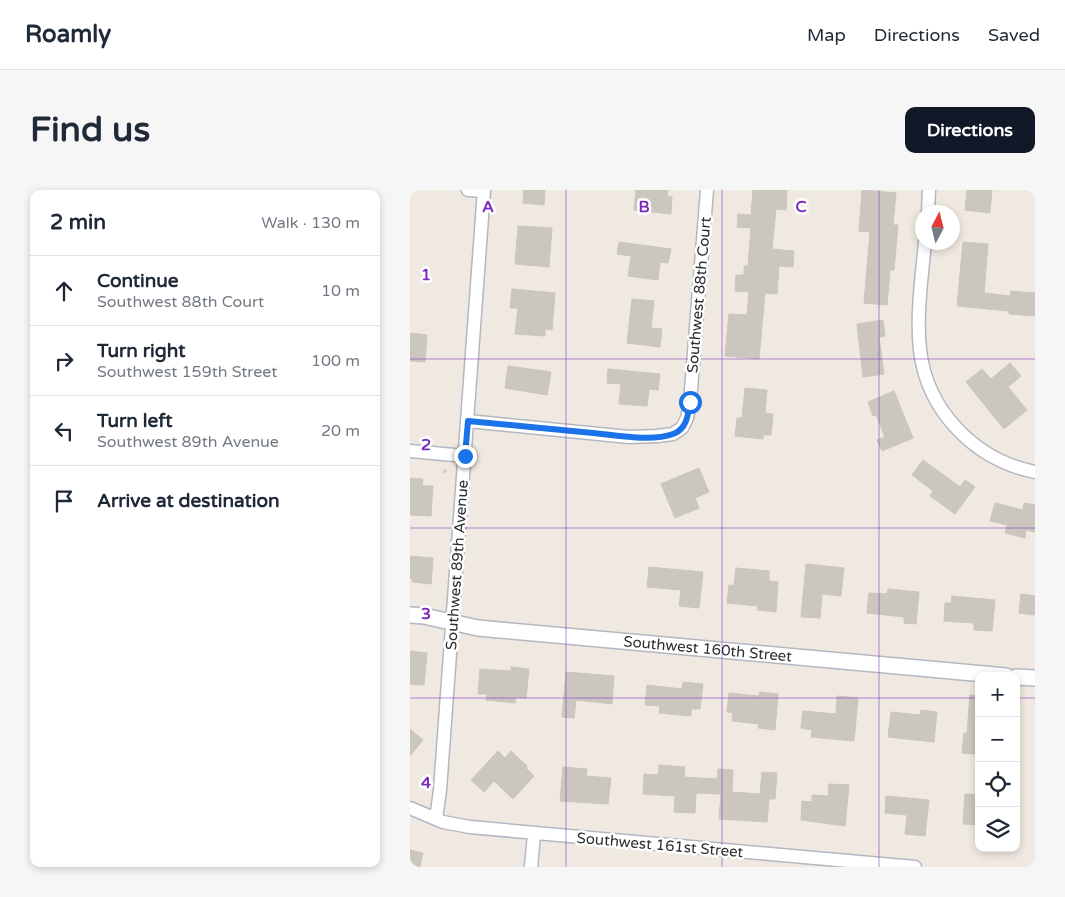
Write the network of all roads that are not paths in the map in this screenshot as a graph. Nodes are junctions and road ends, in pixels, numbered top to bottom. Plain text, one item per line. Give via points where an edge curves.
1 (468, 190) edge
2 (707, 190) edge
3 (929, 190) edge
4 (484, 191) edge
5 (928, 205) edge
6 (924, 250) edge
7 (468, 421) junction
8 (410, 451) edge
9 (465, 456) junction
10 (1035, 472) edge
11 (410, 615) edge
12 (452, 622) junction
13 (975, 673) edge
14 (1020, 677) edge
15 (1035, 678) edge
16 (410, 808) edge
17 (436, 819) junction
18 (534, 834) junction
19 (531, 867) edge
20 (916, 867) edge

1 - 4 street
2 - 7 street, Southwest 88th Court via 690,402 682,428 673,434 639,437
3 - 5 street
4 - 7 street, Southwest 89th Avenue
6 - 10 street via 919,329 922,367 932,392 952,423 974,446 1009,465
7 - 9 street, Southwest 89th Avenue
8 - 9 street
9 - 12 street, Southwest 89th Avenue
11 - 12 street, Southwest 160th Street
12 - 13 street, Southwest 160th Street via 478,628
12 - 17 street, Southwest 89th Avenue
14 - 15 street
16 - 17 street, Southwest 161st Street
17 - 18 street, Southwest 161st Street via 470,828
18 - 19 street
18 - 20 street, Southwest 161st Street

